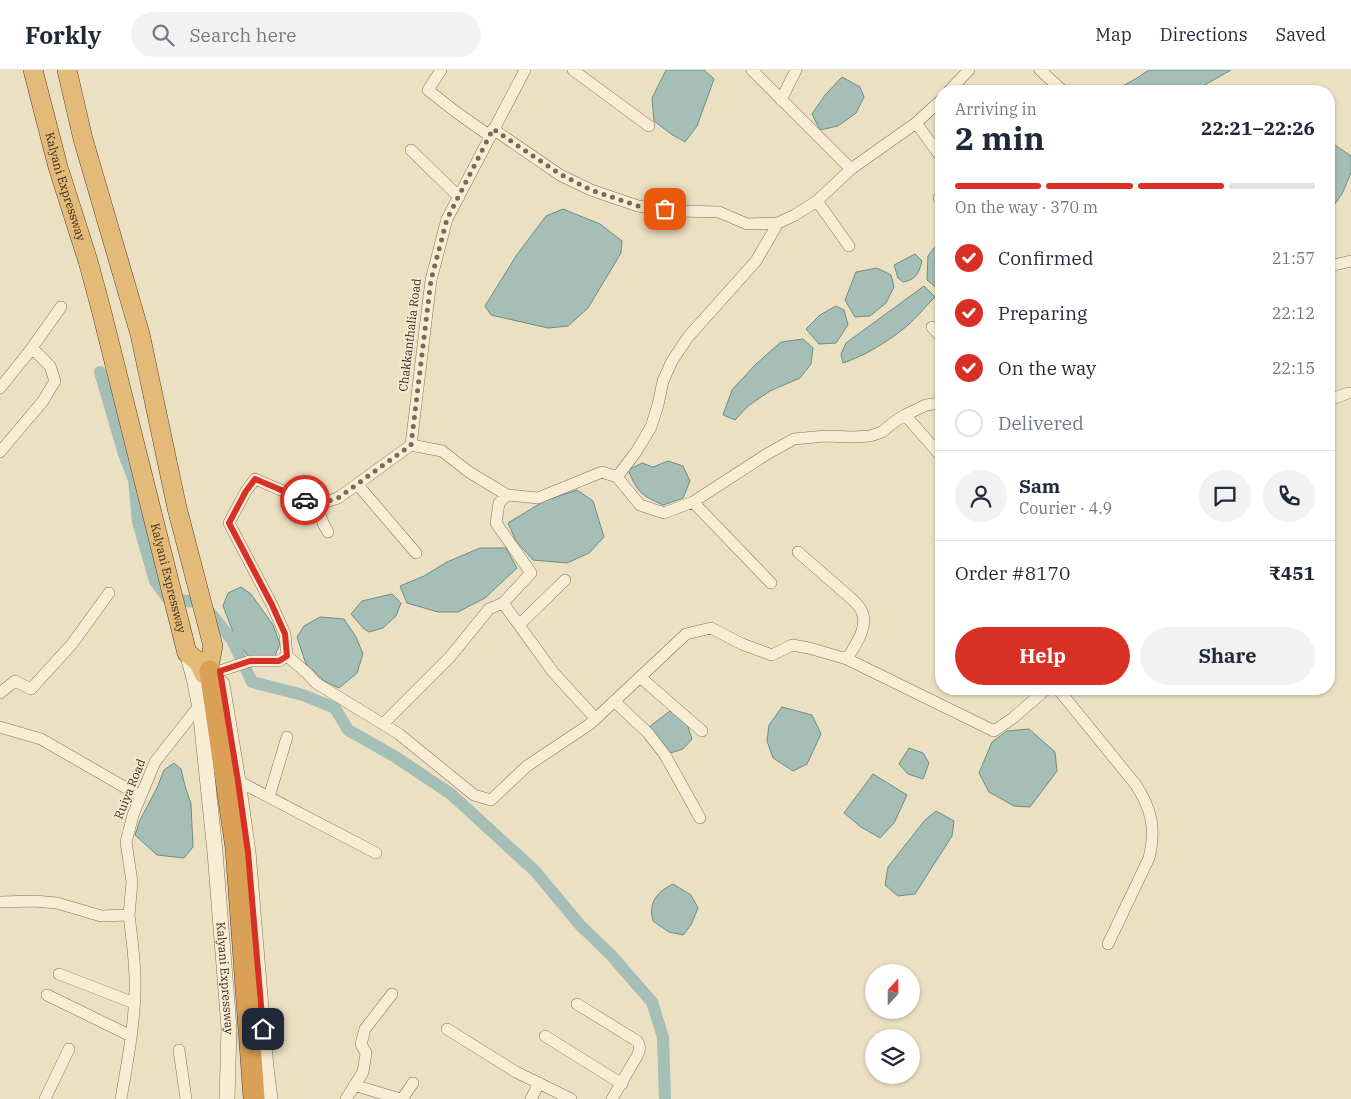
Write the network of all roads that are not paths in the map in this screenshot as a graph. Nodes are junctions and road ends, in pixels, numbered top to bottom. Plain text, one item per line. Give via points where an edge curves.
1 (33, 70) edge
2 (67, 70) edge
3 (441, 70) edge
4 (525, 70) edge
5 (573, 70) edge
6 (752, 70) edge
7 (796, 70) edge
8 (969, 70) edge
9 (1040, 70) edge
10 (955, 85) edge
11 (1056, 85) edge
12 (781, 100) junction
13 (935, 106) edge
14 (916, 123) junction
15 (649, 126) dead end
16 (492, 132) junction
17 (935, 149) edge
18 (411, 150) dead end
19 (851, 169) junction
20 (459, 196) junction
21 (817, 201) junction
22 (778, 224) junction
23 (849, 246) dead end
24 (1351, 261) edge
25 (1335, 265) edge
26 (60, 307) dead end
27 (932, 327) dead end
28 (935, 330) edge
29 (32, 348) junction
30 (0, 368) edge
31 (9, 376) junction
32 (0, 388) edge
33 (1351, 393) edge
34 (1335, 398) edge
35 (935, 404) edge
36 (905, 415) junction
37 (411, 445) junction
38 (935, 449) edge
39 (0, 452) edge
40 (617, 477) junction
41 (357, 484) junction
42 (507, 495) junction
43 (693, 502) junction
44 (316, 505) junction
45 (328, 532) dead end
46 (798, 552) dead end
47 (416, 553) dead end
48 (565, 580) dead end
49 (771, 583) dead end
50 (109, 594) dead end
51 (503, 602) junction
52 (519, 625) junction
53 (187, 653) junction
54 (287, 656) junction
55 (847, 659) junction
56 (212, 672) junction
57 (640, 677) junction
58 (0, 693) edge
59 (1039, 695) edge
60 (1063, 695) edge
61 (614, 701) junction
62 (200, 708) junction
63 (595, 718) junction
64 (383, 724) junction
65 (0, 727) edge
66 (702, 731) dead end
67 (287, 737) dead end
68 (238, 781) junction
69 (140, 796) junction
70 (270, 797) junction
71 (700, 818) dead end
72 (376, 853) dead end
73 (0, 902) edge
74 (129, 914) junction
75 (1108, 944) dead end
76 (58, 974) dead end
77 (392, 994) dead end
78 (47, 995) dead end
79 (134, 1003) junction
80 (577, 1004) dead end
81 (446, 1029) dead end
82 (131, 1036) junction
83 (545, 1036) dead end
84 (69, 1049) dead end
85 (178, 1050) dead end
86 (413, 1083) dead end
87 (539, 1083) junction
88 (622, 1084) junction
89 (354, 1085) junction
90 (45, 1099) edge
91 (121, 1099) edge
92 (186, 1099) edge
93 (227, 1099) edge
94 (242, 1099) edge
95 (254, 1099) edge
96 (270, 1099) edge
97 (346, 1099) edge
98 (401, 1099) edge
99 (531, 1099) edge
100 (571, 1099) edge
101 (612, 1099) edge

1 - 53 highway, Kalyani Expressway via 101,309
2 - 56 highway, Kalyani Expressway via 83,139 140,334 173,491 213,646
3 - 16 street via 428,90 456,112
4 - 16 street, Chakkanthalia Road
5 - 15 street
6 - 12 street
7 - 12 street
8 - 10 street
9 - 11 street
12 - 19 street
13 - 14 street
14 - 17 street
14 - 19 street
16 - 20 street, Chakkanthalia Road
16 - 22 street via 560,174 610,197 638,206 719,212 747,224
18 - 20 street
19 - 21 street
20 - 37 street, Chakkanthalia Road via 447,219 431,280
21 - 22 street
21 - 23 street
22 - 40 street via 756,261 688,337 672,361 663,381 651,427
24 - 25 street
26 - 29 street
27 - 28 street
29 - 31 street
29 - 39 street via 50,366 55,381
30 - 31 street
31 - 32 street
33 - 34 street
35 - 36 street
36 - 38 street
36 - 43 street via 882,432 870,436 794,439
37 - 41 street
37 - 42 street via 442,451 468,472
40 - 42 street via 602,472 538,498
40 - 43 street via 640,504 664,513
41 - 44 street via 338,498
41 - 47 street
42 - 51 street via 498,503 496,523 531,573
43 - 49 street
44 - 45 street
44 - 54 street via 255,479 229,523 285,634
46 - 55 street via 861,609 864,626
48 - 52 street
50 - 58 street via 72,644 31,689 15,681
51 - 52 street
51 - 64 street via 489,610 450,657
52 - 63 street via 553,672
53 - 56 highway via 202,668
53 - 62 street, Kalyani Expressway
54 - 56 street via 279,661 245,662
54 - 64 street via 316,682
55 - 57 street via 792,645 772,655 711,628 686,634
55 - 59 street via 994,731
56 - 68 street
56 - 94 highway, Kalyani Expressway via 229,845 240,1006
56 - 95 highway, Kalyani Expressway via 236,848
57 - 61 street
57 - 66 street
60 - 75 street via 1136,785 1149,809 1153,842 1149,858
61 - 63 street
61 - 71 street via 648,733 665,755
62 - 69 street, Ruiya Road via 155,762
62 - 93 street, Kalyani Expressway via 229,1028
63 - 64 street via 527,766 491,800 474,795
65 - 69 street via 41,739
67 - 70 street
68 - 70 street
68 - 96 street via 248,852
69 - 74 street, Ruiya Road via 126,842 132,882
70 - 72 street
73 - 74 street via 57,903 101,916
74 - 79 street, Ruiya Road
76 - 79 street
77 - 89 street via 365,1029 361,1044 366,1053 363,1072
78 - 82 street
79 - 82 street, Ruiya Road
80 - 88 street via 640,1045
81 - 87 street
82 - 91 street, Ruiya Road
83 - 88 street
84 - 90 street
85 - 92 street
86 - 98 street
87 - 99 street
87 - 100 street
88 - 101 street
89 - 97 street
89 - 98 street

